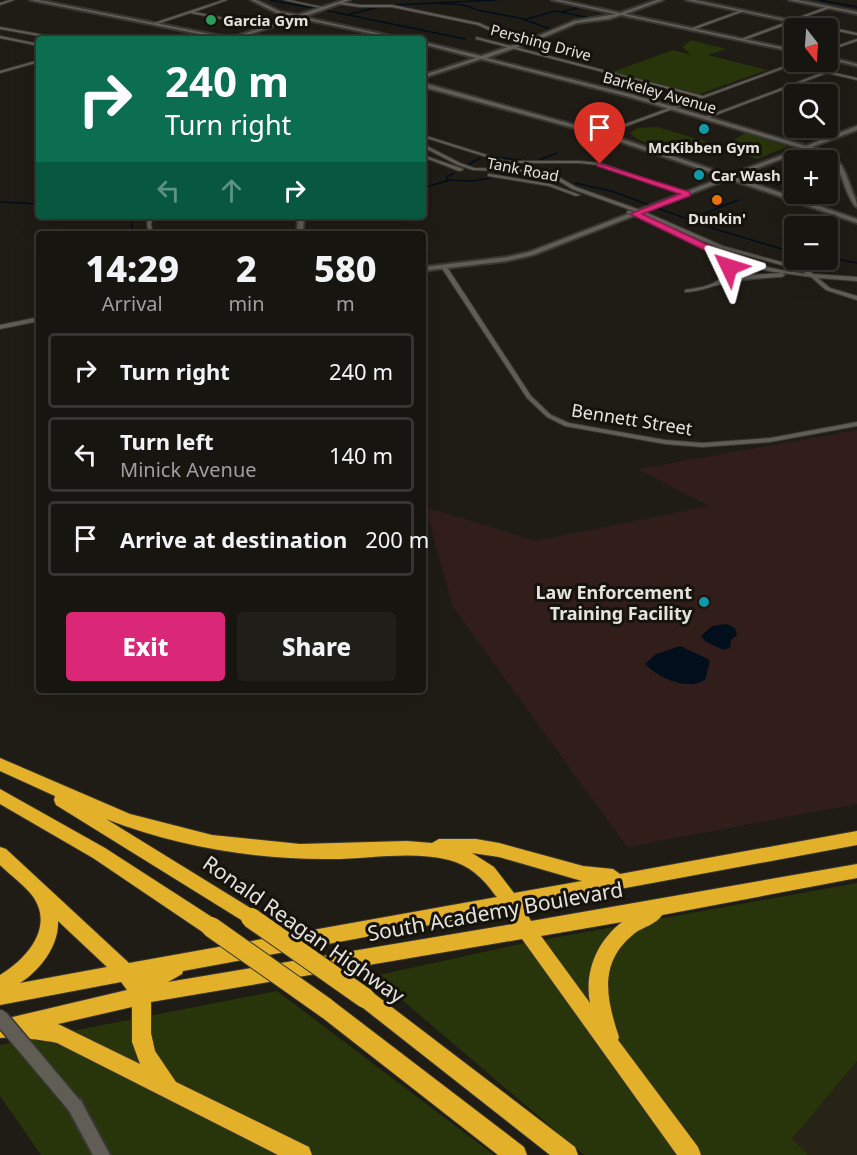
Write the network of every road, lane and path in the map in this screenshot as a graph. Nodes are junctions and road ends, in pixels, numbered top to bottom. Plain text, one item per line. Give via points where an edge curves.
1 (14, 0) edge
2 (33, 0) edge
3 (226, 0) edge
4 (252, 0) edge
5 (285, 0) edge
6 (348, 0) edge
7 (554, 0) edge
8 (661, 0) edge
9 (688, 0) edge
10 (708, 0) edge
11 (791, 0) edge
12 (701, 2) junction
13 (340, 3) junction
14 (0, 4) edge
15 (829, 7) junction
16 (326, 8) junction
17 (743, 11) junction
18 (192, 12) junction
19 (623, 13) junction
20 (857, 13) edge
21 (299, 17) junction
22 (800, 18) edge
23 (784, 19) edge
24 (156, 23) junction
25 (784, 24) edge
26 (270, 27) junction
27 (694, 28) junction
28 (0, 29) edge
29 (838, 30) edge
30 (28, 33) junction
31 (857, 34) edge
32 (21, 35) junction
33 (44, 36) edge
34 (218, 36) edge
35 (242, 36) edge
36 (389, 36) edge
37 (0, 37) edge
38 (36, 38) edge
39 (477, 38) dead end
40 (10, 39) junction
41 (743, 39) junction
42 (857, 39) edge
43 (528, 42) junction
44 (36, 44) edge
45 (426, 45) edge
46 (838, 46) edge
47 (511, 48) junction
48 (784, 48) edge
49 (481, 57) junction
50 (838, 60) edge
51 (36, 62) edge
52 (857, 65) edge
53 (784, 66) edge
54 (0, 72) edge
55 (828, 72) joint
56 (426, 76) edge
57 (857, 79) edge
58 (426, 87) edge
59 (703, 97) junction
60 (673, 108) junction
61 (707, 117) junction
62 (857, 128) edge
63 (602, 134) junction
64 (426, 137) edge
65 (430, 139) junction
66 (426, 141) edge
67 (818, 143) junction
68 (426, 145) edge
69 (807, 148) junction
70 (812, 150) edge
71 (821, 150) edge
72 (426, 157) edge
73 (554, 162) junction
74 (838, 162) edge
75 (731, 177) junction
76 (565, 183) junction
77 (560, 188) junction
78 (688, 194) junction
79 (857, 205) edge
80 (641, 212) junction
81 (857, 220) edge
82 (718, 253) junction
83 (444, 267) junction
84 (426, 269) edge
85 (801, 275) junction
86 (813, 276) junction
87 (857, 279) edge
88 (718, 283) junction
89 (687, 291) dead end
90 (857, 298) edge
91 (36, 320) edge
92 (0, 327) edge
93 (857, 424) edge
94 (0, 764) edge
95 (0, 796) edge
96 (857, 838) edge
97 (407, 849) junction
98 (0, 854) edge
99 (857, 871) edge
100 (636, 878) junction
101 (42, 895) junction
102 (509, 902) junction
103 (680, 904) junction
104 (525, 929) junction
105 (187, 962) junction
106 (125, 972) junction
107 (0, 985) edge
108 (142, 995) junction
109 (0, 996) edge
110 (0, 1017) edge
111 (0, 1030) edge
112 (615, 1053) junction
113 (171, 1089) junction
114 (102, 1155) edge
115 (301, 1155) edge
116 (516, 1155) edge
117 (567, 1155) edge
118 (690, 1155) edge

1 - 14 street
2 - 24 main road
3 - 18 street
4 - 21 main road
5 - 16 street
6 - 13 main road
7 - 19 main road
8 - 19 main road
9 - 12 main road
10 - 12 street
11 - 15 main road
12 - 17 main road
13 - 16 main road
13 - 43 street via 393,7 474,23
15 - 20 main road
15 - 22 street
16 - 21 main road
17 - 23 main road
17 - 27 street
18 - 24 street
18 - 26 street
19 - 27 main road
19 - 43 main road via 576,22
21 - 26 main road
21 - 36 main road
24 - 34 main road
25 - 41 street
26 - 35 main road
27 - 41 main road
28 - 30 street
28 - 32 street
29 - 31 street
30 - 32 street
30 - 33 street
32 - 38 street
32 - 40 street
37 - 40 street
39 - 47 street, Pershing Drive
40 - 44 street
41 - 48 main road
42 - 46 street
43 - 47 main road
45 - 49 main road, Barkeley Avenue
47 - 49 main road
47 - 59 street, Pershing Drive
49 - 56 main road
49 - 60 main road, Barkeley Avenue
50 - 52 main road
51 - 54 street
53 - 59 street
55 - 57 street
55 - 61 street
58 - 63 main road
59 - 60 street
60 - 61 main road, Barkeley Avenue
60 - 63 street
61 - 69 main road, Barkeley Avenue
62 - 67 main road
63 - 75 main road
64 - 65 street
65 - 66 street
65 - 73 street via 500,161
67 - 69 main road
67 - 71 main road
68 - 76 street via 467,167 536,172
69 - 70 main road, Barkeley Avenue
69 - 75 main road
72 - 77 street, Tank Road via 468,171
73 - 76 street
73 - 78 street via 604,165
74 - 79 main road via 848,171 849,192
75 - 78 main road
75 - 81 main road
76 - 77 street
76 - 80 street
77 - 80 street, Tank Road
78 - 80 main road
80 - 82 street, Tank Road
80 - 83 main road via 527,255
80 - 86 street via 721,247 800,268
82 - 85 street, Tank Road
82 - 88 street via 729,270
83 - 84 main road
83 - 93 street, Bennett Street via 529,397 561,423 702,445 770,440
85 - 86 street, Tank Road
85 - 88 street via 757,276
86 - 87 street, Tank Road
86 - 90 street via 828,288
88 - 89 street
91 - 92 street
94 - 97 highway via 99,809 197,838 281,850
94 - 117 highway, Ronald Reagan Highway, bridge via 251,918 365,999
95 - 116 highway, bridge via 99,853 211,927 326,1008
96 - 100 highway, South Academy Boulevard
97 - 100 highway via 474,846 515,854 572,873
97 - 102 highway via 438,851 468,859 488,872
98 - 101 highway
99 - 103 highway, South Academy Boulevard
100 - 102 highway, South Academy Boulevard
101 - 106 highway
101 - 107 highway via 49,916 41,950 27,967
102 - 104 highway
102 - 105 highway, South Academy Boulevard
103 - 104 highway, South Academy Boulevard
103 - 112 highway via 632,923 605,952 598,977 598,1003
104 - 108 highway, South Academy Boulevard
104 - 112 highway
105 - 106 highway, South Academy Boulevard
105 - 108 highway via 160,976
106 - 108 highway
106 - 109 highway, South Academy Boulevard
108 - 111 highway, South Academy Boulevard
108 - 113 highway via 142,1047 151,1068
110 - 114 main road, bridge via 74,1104
111 - 113 highway via 44,1030 61,1035
112 - 118 highway
113 - 115 highway

